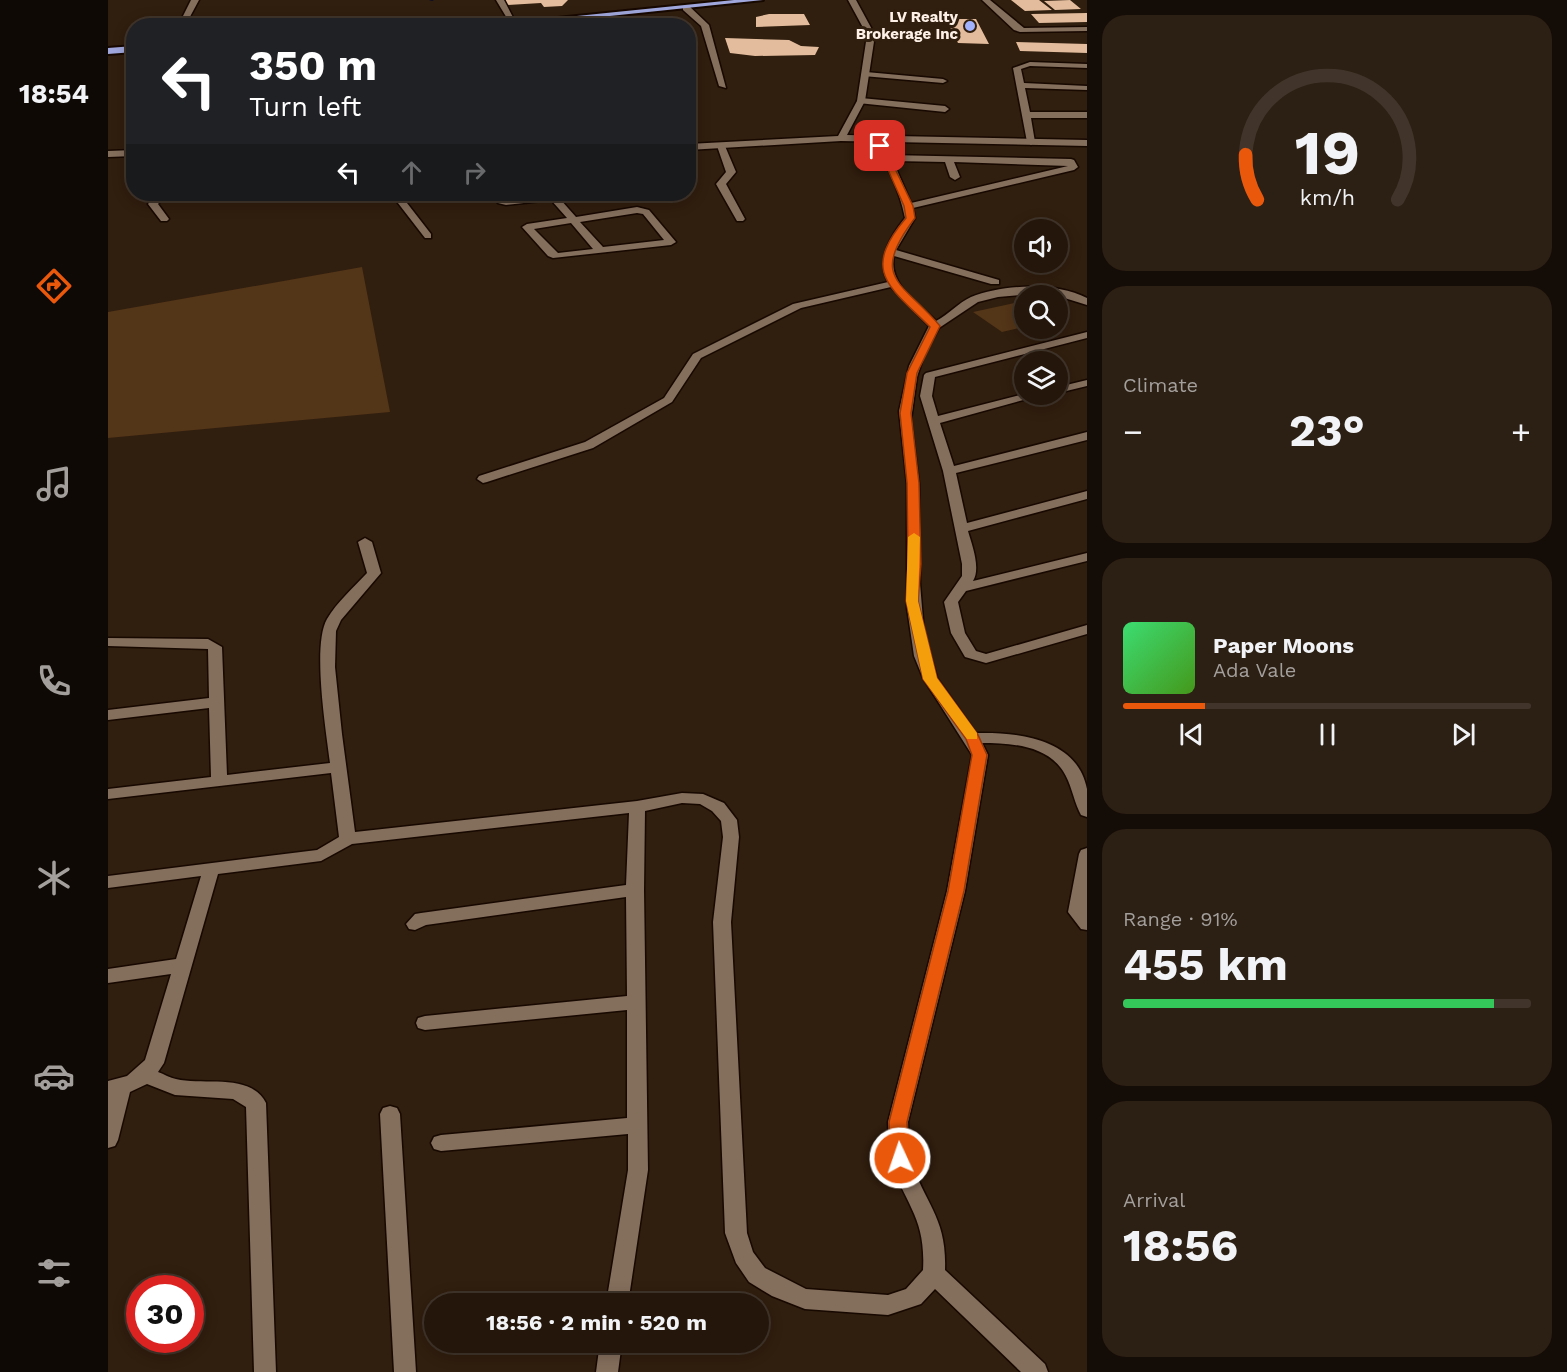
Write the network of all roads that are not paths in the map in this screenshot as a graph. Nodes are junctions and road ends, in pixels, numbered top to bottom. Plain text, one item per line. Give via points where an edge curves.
1 (195, 0) edge
2 (500, 0) edge
3 (759, 0) edge
4 (852, 0) edge
5 (986, 0) edge
6 (686, 8) junction
7 (185, 18) edge
8 (510, 18) edge
9 (578, 18) edge
10 (1087, 29) edge
11 (126, 50) edge
12 (108, 51) edge
13 (1087, 66) edge
14 (866, 74) junction
15 (943, 81) dead end
16 (1019, 85) junction
17 (723, 86) dead end
18 (1087, 88) edge
19 (861, 101) junction
20 (945, 109) dead end
21 (1026, 115) junction
22 (1087, 115) edge
23 (841, 138) junction
24 (873, 138) junction
25 (1031, 142) junction
26 (1087, 143) edge
27 (721, 146) junction
28 (696, 147) edge
29 (126, 153) edge
30 (108, 154) edge
31 (885, 158) junction
32 (948, 159) junction
33 (955, 177) dead end
34 (155, 201) edge
35 (400, 201) edge
36 (558, 201) edge
37 (909, 206) junction
38 (574, 218) junction
39 (164, 219) dead end
40 (740, 219) dead end
41 (428, 236) dead end
42 (600, 250) junction
43 (890, 251) junction
44 (995, 282) dead end
45 (892, 284) junction
46 (1087, 302) edge
47 (935, 326) junction
48 (1087, 335) edge
49 (1087, 383) edge
50 (1068, 388) edge
51 (1014, 401) edge
52 (933, 421) junction
53 (1087, 436) edge
54 (949, 471) junction
55 (483, 479) dead end
56 (1087, 495) edge
57 (960, 529) junction
58 (365, 542) dead end
59 (1087, 557) edge
60 (960, 588) junction
61 (1087, 629) edge
62 (108, 642) edge
63 (216, 702) junction
64 (108, 715) edge
65 (973, 738) junction
66 (337, 768) junction
67 (219, 782) junction
68 (108, 794) edge
69 (637, 807) junction
70 (1087, 811) edge
71 (348, 839) junction
72 (1087, 854) edge
73 (211, 870) junction
74 (108, 882) edge
75 (635, 890) junction
76 (415, 924) dead end
77 (1087, 924) edge
78 (183, 965) junction
79 (108, 976) edge
80 (636, 1002) junction
81 (425, 1023) dead end
82 (146, 1075) junction
83 (114, 1088) edge
84 (390, 1114) dead end
85 (637, 1125) junction
86 (108, 1140) edge
87 (441, 1143) dead end
88 (934, 1275) junction
89 (619, 1293) edge
90 (610, 1353) edge
91 (265, 1372) edge
92 (405, 1372) edge
93 (607, 1372) edge
94 (1037, 1372) edge

1 - 7 street
2 - 8 street
3 - 6 highway
4 - 14 street via 870,35
5 - 10 street via 1023,30
6 - 9 highway
6 - 17 street via 705,26
11 - 12 highway
13 - 16 street via 1022,66 1017,68
14 - 15 street
14 - 19 street
16 - 18 street
16 - 21 street
19 - 20 street
19 - 23 street
21 - 22 street
21 - 25 street
23 - 24 street
23 - 27 street
24 - 25 street
24 - 31 street
25 - 26 street
27 - 28 street
27 - 40 street via 731,172 721,184
29 - 30 street
31 - 32 street
31 - 37 street
32 - 33 street
32 - 37 street via 1071,162 1073,167
34 - 39 street via 153,204
35 - 41 street
36 - 38 street
37 - 43 street via 910,218
38 - 42 street
38 - 42 street via 526,227 554,255
38 - 42 street via 644,211 672,240
43 - 44 street
43 - 45 street via 887,273
45 - 47 street
45 - 55 street via 797,306 697,356 668,400 589,445
46 - 47 street via 1062,292 1000,293 973,301 947,322
47 - 65 street via 912,373 905,413 913,483 912,601 930,679
48 - 52 street via 930,375 926,396
49 - 50 street
51 - 52 street
52 - 54 street
53 - 54 street
54 - 57 street
56 - 57 street
57 - 60 street via 969,576
58 - 66 street via 374,573 334,619 329,632 328,667
59 - 60 street
60 - 61 street via 951,602 953,618 970,654 978,658
62 - 63 street via 211,644
63 - 64 street
63 - 67 street
65 - 70 street via 1006,737 1047,750 1068,767
65 - 88 street via 980,755 956,891 898,1122 900,1158 931,1226
66 - 67 street
66 - 71 street
67 - 68 street
69 - 71 street
69 - 75 street
69 - 88 street via 682,798 703,799 718,807 729,820 731,837 722,922 736,1233 744,1256 757,1275 805,1299 888,1305 913,1297
71 - 73 street via 321,855
72 - 77 street via 1077,912
73 - 74 street
73 - 78 street
75 - 76 street via 421,919
75 - 80 street
78 - 79 street
78 - 82 street via 154,1063
80 - 81 street
80 - 85 street
82 - 83 street via 133,1084
82 - 91 street via 175,1087 237,1091 256,1102
83 - 86 street
84 - 92 street
85 - 87 street
85 - 89 street via 638,1170
88 - 94 street
90 - 93 street

